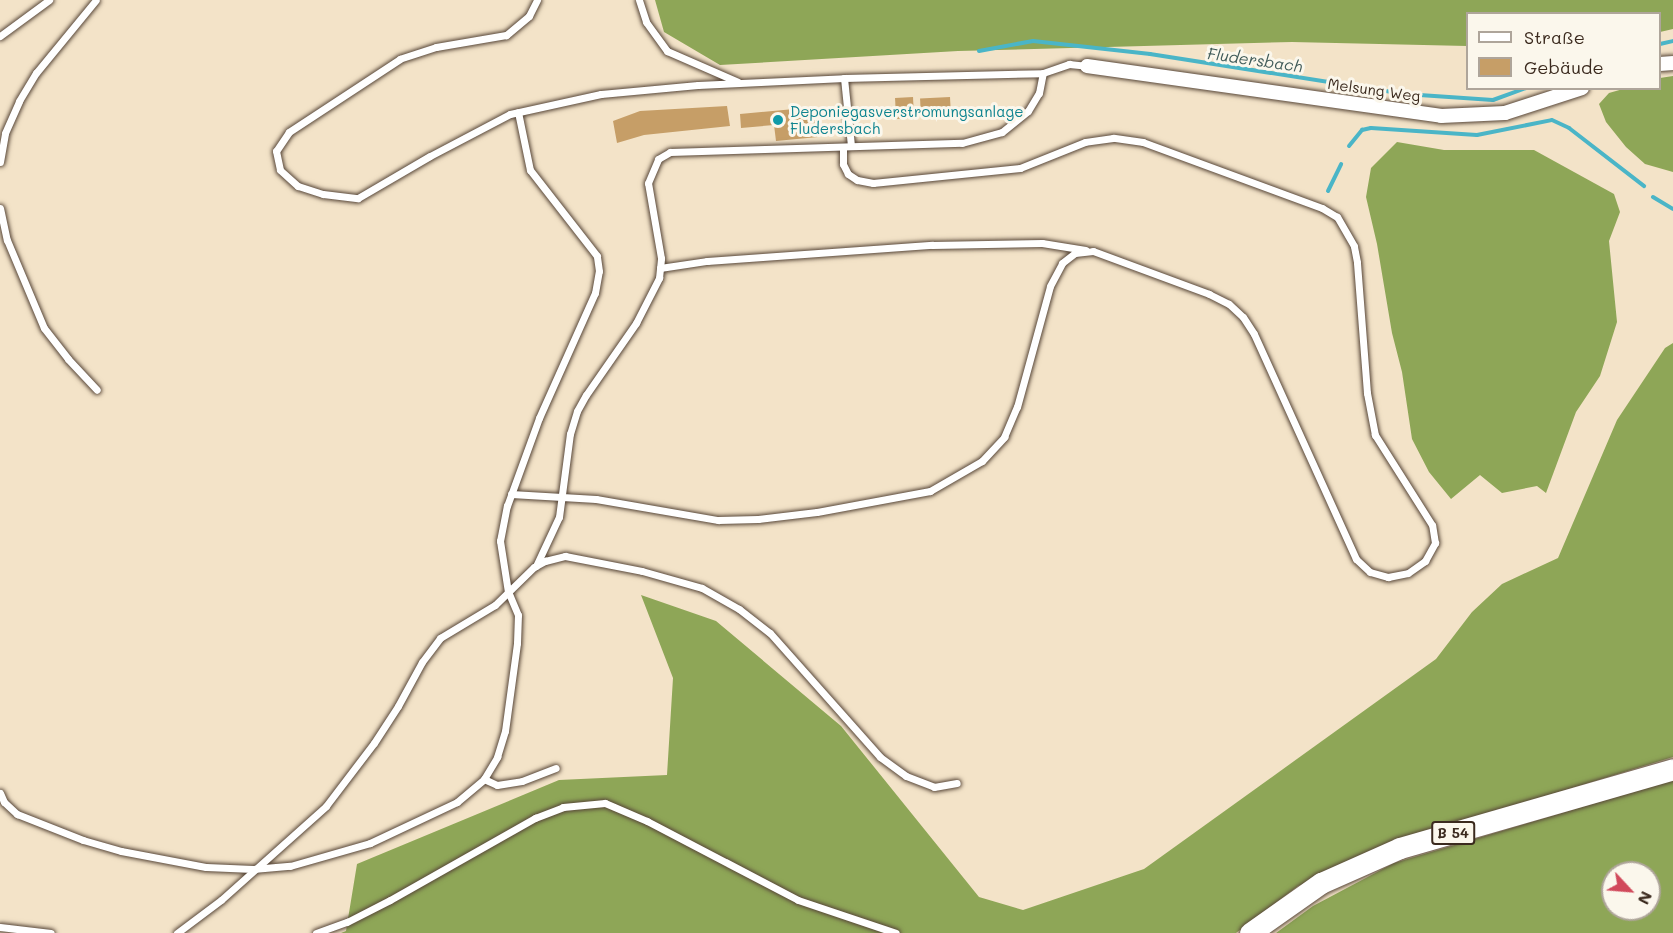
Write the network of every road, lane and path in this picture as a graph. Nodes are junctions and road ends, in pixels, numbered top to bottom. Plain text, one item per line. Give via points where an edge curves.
1 (49, 0) edge
2 (96, 0) edge
3 (537, 0) edge
4 (639, 0) edge
5 (0, 36) edge
6 (1087, 66) joint
7 (1043, 73) junction
8 (844, 78) junction
9 (740, 83) junction
10 (1576, 90) edge
11 (518, 112) junction
12 (847, 146) junction
13 (0, 162) edge
14 (0, 208) edge
15 (1093, 251) junction
16 (660, 268) junction
17 (97, 390) dead end
18 (511, 494) junction
19 (563, 495) junction
20 (1435, 543) junction
21 (1444, 543) dead end
22 (536, 566) junction
23 (508, 592) junction
24 (556, 768) dead end
25 (1673, 769) edge
26 (484, 779) junction
27 (957, 783) dead end
28 (0, 793) edge
29 (253, 869) junction
30 (0, 927) edge
31 (51, 933) edge
32 (177, 933) edge
33 (316, 933) edge
34 (896, 933) edge
35 (1250, 933) edge

1 - 5 lane
2 - 13 lane via 36,73 19,101 5,133
3 - 11 lane via 529,16 506,35 436,47 400,59 289,132 276,151 280,170 298,186 358,198
4 - 9 lane via 646,22 667,51
6 - 7 lane via 1069,64
6 - 10 street, Melsung Weg via 1440,116 1505,113
7 - 8 lane
7 - 12 lane via 1040,93 1028,111 1002,132 962,143
8 - 9 lane
8 - 12 lane
9 - 11 lane via 601,94
11 - 18 lane via 530,170 597,256 599,272 595,293 539,418
12 - 16 lane via 670,152 658,159 648,183
12 - 20 lane via 843,164 848,174 873,183 1020,168 1085,142 1113,138 1133,141 1322,208 1337,217 1354,246 1357,262 1367,393 1375,435 1432,525
14 - 17 lane via 7,240 44,328
15 - 16 lane via 1042,243 932,245 707,261
15 - 19 lane via 1075,253 1062,263 1050,286 1017,407 1004,437 982,461 930,491 817,512 718,520
15 - 20 lane via 1209,294 1243,316 1356,559 1370,572 1388,577 1408,573 1425,561
16 - 19 lane via 636,323 577,411 570,434
18 - 19 lane
18 - 23 lane via 500,541
19 - 22 lane via 559,517
20 - 21 lane
22 - 23 lane
22 - 27 lane via 565,556 588,559 702,588 770,633 880,757 906,776 934,787
23 - 26 lane via 518,615 511,703 497,757
23 - 29 lane via 480,615 440,638 348,779 326,806
24 - 26 lane via 522,781 497,785
25 - 35 main road, B 54 via 1400,848 1321,883
26 - 29 lane via 457,801 370,843 290,866
28 - 29 lane via 17,814 121,851 206,867
29 - 32 lane via 221,900
30 - 31 lane
33 - 34 lane via 390,900 535,818 563,807 605,803 798,900

